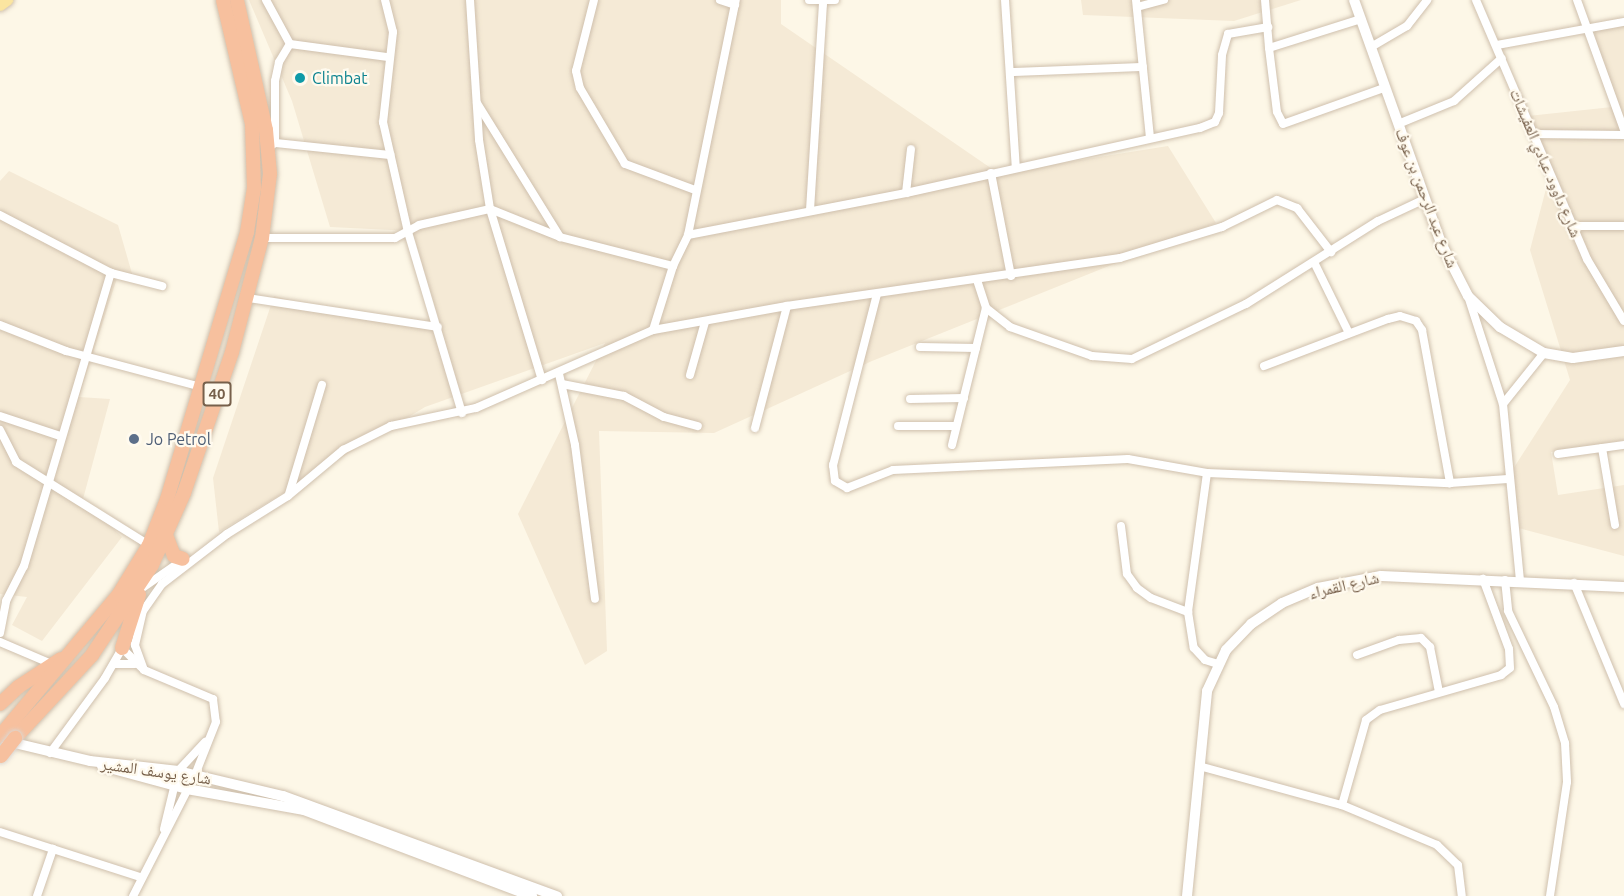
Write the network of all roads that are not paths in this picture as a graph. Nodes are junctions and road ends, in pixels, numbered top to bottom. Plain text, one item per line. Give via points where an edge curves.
1 (7, 0) edge
2 (223, 0) edge
3 (237, 0) edge
4 (266, 0) edge
5 (385, 0) edge
6 (470, 0) edge
7 (594, 0) edge
8 (720, 0) edge
9 (809, 0) edge
10 (835, 0) edge
11 (1005, 0) edge
12 (1164, 0) edge
13 (1265, 0) edge
14 (1354, 0) edge
15 (1427, 0) edge
16 (1476, 0) edge
17 (1577, 0) edge
18 (735, 2) edge
19 (823, 2) junction
20 (1136, 4) edge
21 (0, 5) edge
22 (1361, 19) junction
23 (1624, 22) edge
24 (1587, 26) junction
25 (1268, 27) junction
26 (290, 44) junction
27 (1497, 45) junction
28 (1371, 47) junction
29 (1269, 48) junction
30 (388, 57) junction
31 (1502, 58) junction
32 (1143, 67) junction
33 (1012, 72) junction
34 (1384, 88) junction
35 (476, 101) junction
36 (1398, 124) junction
37 (1624, 130) edge
38 (1532, 134) junction
39 (1624, 135) edge
40 (1150, 138) junction
41 (272, 146) junction
42 (911, 149) dead end
43 (390, 155) junction
44 (1016, 168) junction
45 (991, 173) junction
46 (695, 190) junction
47 (906, 193) junction
48 (1425, 199) junction
49 (490, 208) junction
50 (810, 210) junction
51 (0, 216) edge
52 (1573, 226) junction
53 (1624, 226) edge
54 (408, 232) junction
55 (688, 235) junction
56 (560, 237) junction
57 (262, 238) junction
58 (1331, 252) junction
59 (1315, 264) junction
60 (673, 266) junction
61 (111, 273) junction
62 (1011, 276) junction
63 (976, 280) junction
64 (162, 286) dead end
65 (877, 294) junction
66 (1468, 296) junction
67 (248, 298) junction
68 (787, 306) junction
69 (986, 308) junction
70 (1624, 321) edge
71 (705, 322) junction
72 (0, 325) edge
73 (438, 327) junction
74 (653, 330) junction
75 (1349, 333) junction
76 (921, 347) dead end
77 (976, 348) junction
78 (1624, 351) edge
79 (1545, 353) junction
80 (87, 356) junction
81 (1264, 366) dead end
82 (559, 374) junction
83 (690, 375) dead end
84 (542, 380) junction
85 (562, 384) junction
86 (322, 385) dead end
87 (201, 387) junction
88 (964, 398) junction
89 (910, 399) dead end
90 (1503, 404) junction
91 (462, 413) junction
92 (0, 416) edge
93 (698, 426) dead end
94 (898, 426) dead end
95 (956, 426) junction
96 (755, 428) dead end
97 (0, 430) edge
98 (60, 436) junction
99 (952, 445) dead end
100 (1624, 445) edge
101 (1602, 448) junction
102 (1558, 454) dead end
103 (1207, 473) junction
104 (1508, 479) junction
105 (48, 481) junction
106 (1450, 483) junction
107 (288, 496) junction
108 (1615, 525) dead end
109 (1121, 526) dead end
110 (166, 535) junction
111 (149, 545) junction
112 (189, 558) junction
113 (146, 575) junction
114 (1483, 579) junction
115 (1505, 580) junction
116 (1520, 580) junction
117 (1574, 583) junction
118 (1624, 587) edge
119 (141, 589) junction
120 (595, 599) dead end
121 (1188, 612) junction
122 (0, 633) edge
123 (0, 642) edge
124 (122, 648) junction
125 (1357, 655) dead end
126 (114, 664) junction
127 (135, 664) junction
128 (1218, 664) junction
129 (55, 666) junction
130 (144, 670) junction
131 (1439, 692) junction
132 (0, 704) edge
133 (1624, 704) edge
134 (4, 737) edge
135 (207, 740) junction
136 (50, 753) junction
137 (1, 757) edge
138 (90, 761) junction
139 (1199, 766) junction
140 (178, 771) junction
141 (195, 775) junction
142 (172, 784) junction
143 (189, 789) junction
144 (1342, 805) junction
145 (0, 832) edge
146 (162, 836) junction
147 (53, 849) junction
148 (140, 877) junction
149 (37, 896) edge
150 (133, 896) edge
151 (532, 896) edge
152 (557, 896) edge
153 (1187, 896) edge
154 (1462, 896) edge
155 (1550, 896) edge

1 - 21 main road
2 - 87 highway, 40 via 252,124 254,188 247,232
3 - 41 highway, 40
4 - 26 street
5 - 30 street via 393,32
6 - 35 street
7 - 46 street via 576,71 580,88 625,164
8 - 18 street
9 - 19 street
10 - 19 street
11 - 33 street
12 - 20 street
13 - 25 street
14 - 22 street, شارع عبد الرحمن بن عوف
15 - 28 street via 1407,26
16 - 27 street, شارع داوود عبادي العفيشات
17 - 24 street
18 - 46 street
19 - 50 street
20 - 32 street
22 - 28 street, شارع عبد الرحمن بن عوف
22 - 29 street
23 - 24 street
24 - 27 street
24 - 37 street
25 - 29 street
25 - 40 street via 1236,29 1225,38 1220,113 1215,122
26 - 30 street
26 - 41 street via 279,62 275,81
27 - 31 street, شارع داوود عبادي العفيشات
28 - 34 street, شارع عبد الرحمن بن عوف
29 - 34 street via 1283,124
30 - 43 street via 383,122
31 - 36 street via 1454,101
31 - 38 street, شارع داوود عبادي العفيشات
32 - 33 street
32 - 40 street
33 - 44 street
34 - 36 street, شارع عبد الرحمن بن عوف
35 - 49 street
35 - 56 street
36 - 48 street, شارع عبد الرحمن بن عوف
38 - 39 street
38 - 52 street, شارع داوود عبادي العفيشات
40 - 44 street
41 - 43 street
41 - 57 highway, 40
42 - 47 street
43 - 54 street
44 - 45 street
45 - 47 street
45 - 62 street
46 - 55 street
47 - 50 street
48 - 58 street via 1378,221
48 - 66 street, شارع عبد الرحمن بن عوف via 1444,250
49 - 54 street via 418,225
49 - 56 street
49 - 84 street
50 - 55 street
51 - 61 street
52 - 53 street
52 - 70 street, شارع داوود عبادي العفيشات via 1587,259
54 - 57 street via 375,240
54 - 73 street
55 - 60 street
56 - 60 street
57 - 67 highway, 40
58 - 59 street
58 - 62 street via 1297,208 1277,200 1222,227 1148,251
59 - 69 street via 1245,304 1132,359 1113,360 1061,347 1010,327
59 - 75 street
60 - 74 street
61 - 64 street
61 - 80 street
62 - 63 street
63 - 65 street
63 - 69 street
65 - 68 street
65 - 103 street via 833,465 839,485 855,487 893,470 1128,459
66 - 79 street, شارع عبد الرحمن بن عوف via 1500,327
66 - 90 street
67 - 73 street
67 - 110 highway, 40 via 201,444
68 - 71 street
68 - 96 street
69 - 77 street
71 - 74 street
71 - 83 street
72 - 80 street
73 - 91 street
74 - 82 street
75 - 81 street
75 - 106 street via 1400,316 1416,321 1422,330
76 - 77 street
77 - 88 street
78 - 79 street, شارع عبد الرحمن بن عوف via 1573,358
79 - 90 street
80 - 87 street
80 - 98 street
82 - 84 street
82 - 85 street
84 - 91 street
85 - 93 street via 624,396 664,417
85 - 120 street via 575,445
86 - 107 street
87 - 111 highway, 40
88 - 89 street
88 - 95 street
90 - 104 street
91 - 107 street via 378,430 337,455
92 - 98 street
94 - 95 street
95 - 99 street
97 - 105 street via 11,457
98 - 105 street
100 - 101 street
101 - 102 street
101 - 108 street
103 - 106 street
103 - 121 street
104 - 106 street
104 - 116 street
105 - 111 street
105 - 122 street via 24,566 6,601
107 - 112 street
109 - 121 street via 1127,574 1137,588 1151,598
110 - 112 highway via 174,556
110 - 113 highway, 40
111 - 129 highway, 40 via 119,594 69,656
112 - 119 street
112 - 130 street via 162,584 143,611 135,645
113 - 119 highway
113 - 134 highway, 40 via 92,655
114 - 115 street, شارع القمراء
114 - 128 street, شارع القمراء via 1381,576 1318,588 1282,603 1251,624
114 - 131 street via 1509,649 1510,668 1501,675
115 - 116 street, شارع القمراء
115 - 155 street via 1508,611 1554,707 1565,743 1567,782
116 - 117 street, شارع القمراء
117 - 118 street, شارع القمراء
117 - 133 street
119 - 124 highway
121 - 128 street via 1194,648 1205,660
123 - 129 street
124 - 126 street
124 - 127 street
125 - 131 street via 1399,640 1421,638 1430,647
126 - 127 street
126 - 136 street
127 - 130 street
128 - 139 street, شارع القمراء via 1205,701
129 - 132 highway
129 - 134 highway, 40
130 - 135 street via 210,696 217,716
131 - 144 street via 1380,710 1366,720
134 - 136 street
134 - 137 highway, 40, bridge
135 - 140 street
135 - 141 street
136 - 138 street
138 - 140 street, شارع يوسف المشير
138 - 142 street, شارع يوسف المشير
139 - 144 street
139 - 153 street, شارع القمراء
140 - 141 street, شارع يوسف المشير
140 - 142 street
141 - 143 street
141 - 152 street, شارع يوسف المشير via 338,813
142 - 143 street, شارع يوسف المشير
142 - 146 street
143 - 146 street
143 - 151 street, شارع يوسف المشير via 304,810
144 - 154 street via 1428,840 1453,856
145 - 147 street
146 - 148 street
147 - 148 street
147 - 149 street
148 - 150 street

